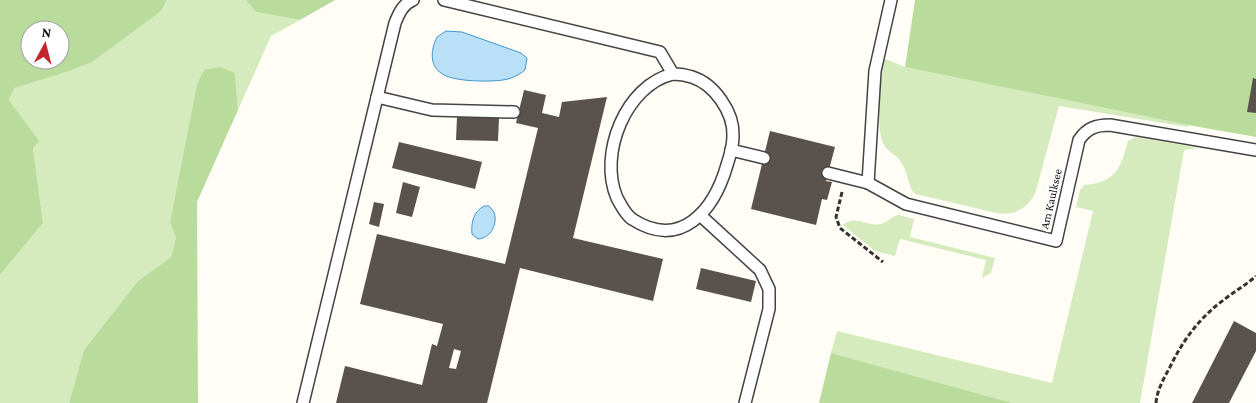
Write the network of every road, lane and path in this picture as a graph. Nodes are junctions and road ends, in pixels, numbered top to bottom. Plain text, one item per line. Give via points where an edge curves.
1 (413, 0) edge
2 (444, 0) edge
3 (891, 0) edge
4 (673, 74) junction
5 (377, 97) junction
6 (514, 112) dead end
7 (731, 150) junction
8 (1256, 150) edge
9 (764, 158) dead end
10 (828, 173) dead end
11 (846, 177) junction
12 (868, 183) junction
13 (700, 215) junction
14 (883, 262) dead end
15 (1256, 276) edge
16 (303, 403) edge
17 (745, 403) edge
18 (1156, 403) edge

1 - 5 lane via 401,10 395,23
2 - 4 lane via 660,52
3 - 12 lane via 875,70
4 - 7 lane via 693,77 719,98 732,124
4 - 13 lane via 661,77 646,88 623,118 613,151 611,173 614,189 629,217 655,231 685,226
5 - 6 lane via 432,110
5 - 16 lane
7 - 9 lane
7 - 13 lane via 718,191
8 - 12 lane, Am Kaulksee via 1110,124 1092,128 1079,140 1056,241 906,204
10 - 11 lane, Am Kaulksee
11 - 12 lane, Am Kaulksee
11 - 14 path via 836,218 840,228
13 - 17 lane via 760,270 769,289 768,309
15 - 18 path via 1224,299 1189,333 1165,376

